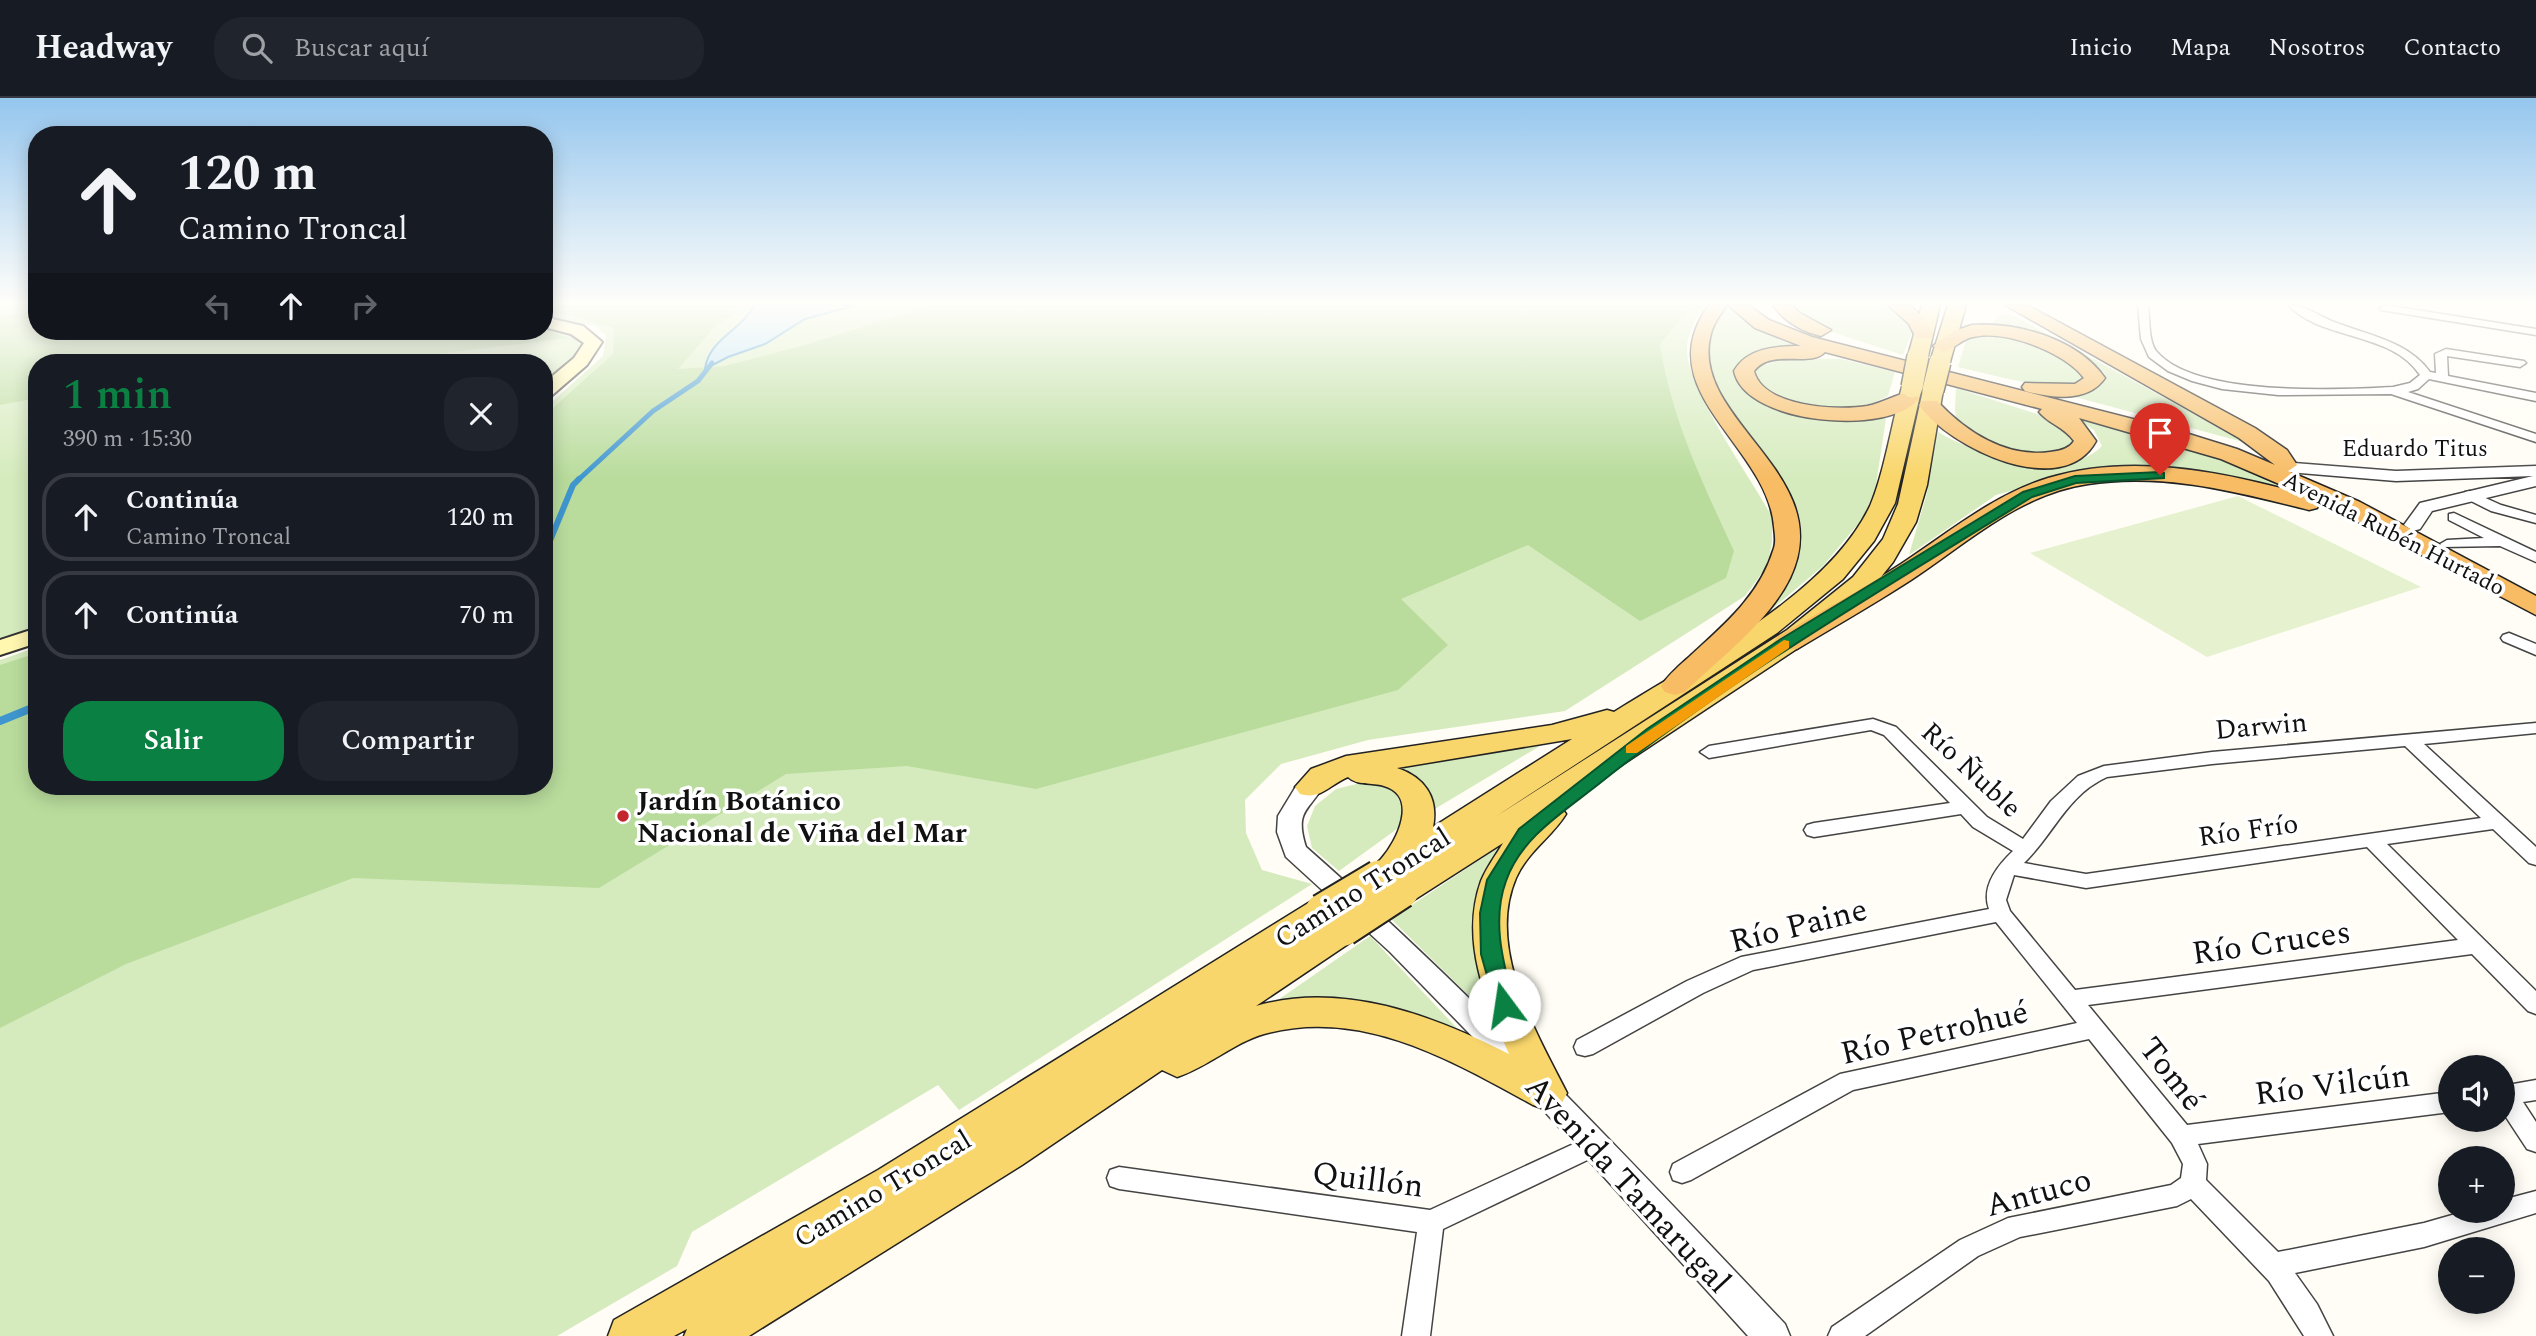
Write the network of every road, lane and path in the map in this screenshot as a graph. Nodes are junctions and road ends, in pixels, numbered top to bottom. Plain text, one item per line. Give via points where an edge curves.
1 (579, 363) edge
2 (1701, 363) edge
3 (1749, 363) edge
4 (1842, 363) edge
5 (1866, 363) edge
6 (1875, 363) edge
7 (1882, 363) edge
8 (1919, 363) edge
9 (1933, 363) edge
10 (2079, 363) edge
11 (2119, 363) edge
12 (2163, 363) edge
13 (2418, 363) edge
14 (2441, 363) edge
15 (2426, 375) junction
16 (2441, 378) junction
17 (1916, 380) junction
18 (553, 385) edge
19 (2006, 389) junction
20 (2389, 390) junction
21 (2536, 397) edge
22 (2536, 438) edge
23 (2290, 467) junction
24 (2536, 471) edge
25 (2483, 473) junction
26 (2536, 481) edge
27 (2510, 488) junction
28 (2470, 495) junction
29 (2454, 517) dead end
30 (2536, 519) edge
31 (2413, 525) junction
32 (2502, 541) junction
33 (2536, 550) edge
34 (2448, 552) junction
35 (2536, 558) edge
36 (2536, 592) edge
37 (2536, 607) edge
38 (28, 638) edge
39 (2509, 638) dead end
40 (1787, 643) junction
41 (0, 648) edge
42 (2536, 650) edge
43 (1675, 686) junction
44 (1646, 722) junction
45 (2536, 728) edge
46 (2409, 740) junction
47 (1709, 751) dead end
48 (1311, 787) junction
49 (1963, 807) junction
50 (2497, 822) junction
51 (1814, 830) dead end
52 (2371, 840) junction
53 (2026, 850) junction
54 (2536, 858) edge
55 (2008, 867) junction
56 (1390, 880) junction
57 (2001, 914) junction
58 (1333, 920) junction
59 (2479, 945) junction
60 (2071, 999) junction
61 (2536, 1004) edge
62 (2096, 1028) junction
63 (1585, 1047) dead end
64 (2536, 1090) edge
65 (1547, 1093) junction
66 (2515, 1093) edge
67 (2438, 1104) edge
68 (2515, 1111) edge
69 (2181, 1136) junction
70 (2536, 1142) edge
71 (1593, 1146) junction
72 (1007, 1152) junction
73 (1682, 1172) dead end
74 (1119, 1178) dead end
75 (2193, 1184) junction
76 (2536, 1202) edge
77 (1431, 1222) junction
78 (2276, 1265) junction
79 (631, 1336) edge
80 (707, 1336) edge
81 (1416, 1336) edge
82 (1772, 1336) edge
83 (1842, 1336) edge
84 (2319, 1336) edge

1 - 18 main road
2 - 43 highway via 1703,376 1776,489 1788,533 1777,577 1762,598
3 - 17 highway via 1744,373 1748,384 1762,395 1810,411 1865,413
4 - 17 highway
5 - 17 highway
6 - 17 highway
7 - 17 highway
8 - 17 main road, Camino Troncal
9 - 17 main road, Camino Troncal, bridge
10 - 19 highway via 2095,378 2090,385
11 - 23 highway via 2246,433
12 - 20 street via 2196,377 2254,390
13 - 15 street
14 - 16 street
15 - 16 street
15 - 20 street via 2415,386
16 - 21 street
17 - 19 highway
17 - 19 highway via 1941,419 1962,438 1998,452 2053,458 2074,454 2084,446 2084,435 2073,424
17 - 40 main road, Camino Troncal via 1909,508 1896,537 1856,589
17 - 43 main road, Camino Troncal via 1882,503 1851,556 1793,610
19 - 23 highway, Avenida Rubén Hurtado via 2182,430
19 - 34 highway, Avenida Rubén Hurtado via 2259,465
20 - 22 street
23 - 25 street, Eduardo Titus via 2396,476
23 - 31 highway, Avenida Rubén Hurtado
24 - 25 street, Eduardo Titus
25 - 27 street
26 - 27 street, Eduardo Titus
27 - 28 street, Eduardo Titus
28 - 30 street
28 - 31 street, Eduardo Titus via 2426,507
29 - 32 street
31 - 34 highway, Avenida Rubén Hurtado
32 - 33 street
32 - 34 street
32 - 35 street
34 - 36 highway, Avenida Rubén Hurtado
34 - 37 highway, Avenida Rubén Hurtado
34 - 40 highway via 2266,491 2185,478 2094,477 2028,494
38 - 41 main road
39 - 42 street
40 - 44 main road, Camino Troncal
43 - 44 main road, Camino Troncal
44 - 48 main road via 1346,766 1322,776
44 - 56 main road, Camino Troncal
44 - 65 main road via 1525,834 1497,880 1490,913 1491,954 1504,1005
45 - 46 street, Darwin
46 - 50 street
46 - 53 street, Darwin via 2104,772 2085,780 2058,805
47 - 49 street, Río Ñuble via 1872,724 1890,732
48 - 56 main road via 1339,776 1373,773 1399,778 1410,787 1422,808 1412,840
48 - 65 street, Avenida Tamarugal via 1296,798 1289,818 1288,834 1295,851 1401,945
49 - 51 street
49 - 53 street, Río Ñuble via 2002,838
50 - 52 street, Río Frío
50 - 54 street
52 - 55 street, Río Frío via 2085,881
52 - 59 street
53 - 55 street
55 - 57 street via 1996,900
56 - 58 main road, Camino Troncal, bridge
57 - 60 street, Tomé
57 - 63 street, Río Paine via 1749,963
58 - 72 main road, Camino Troncal
58 - 79 main road, Camino Troncal
59 - 60 street, Río Cruces
59 - 61 street
60 - 62 street, Tomé
62 - 69 street, Tomé
62 - 73 street, Río Petrohué via 1848,1081
64 - 66 street
65 - 71 street, Avenida Tamarugal
65 - 72 main road via 1464,1048 1380,1019 1349,1013 1288,1014 1231,1031
67 - 69 street, Río Vilcún
68 - 70 street
69 - 75 street, Tomé via 2195,1164
71 - 77 street, Quillón
71 - 82 street, Avenida Tamarugal
72 - 80 main road, Camino Troncal
74 - 77 street, Quillón
75 - 78 street
75 - 83 street, Antuco via 2177,1195 2017,1226 1969,1248
76 - 78 street via 2424,1234
77 - 81 street
78 - 84 street via 2304,1304

